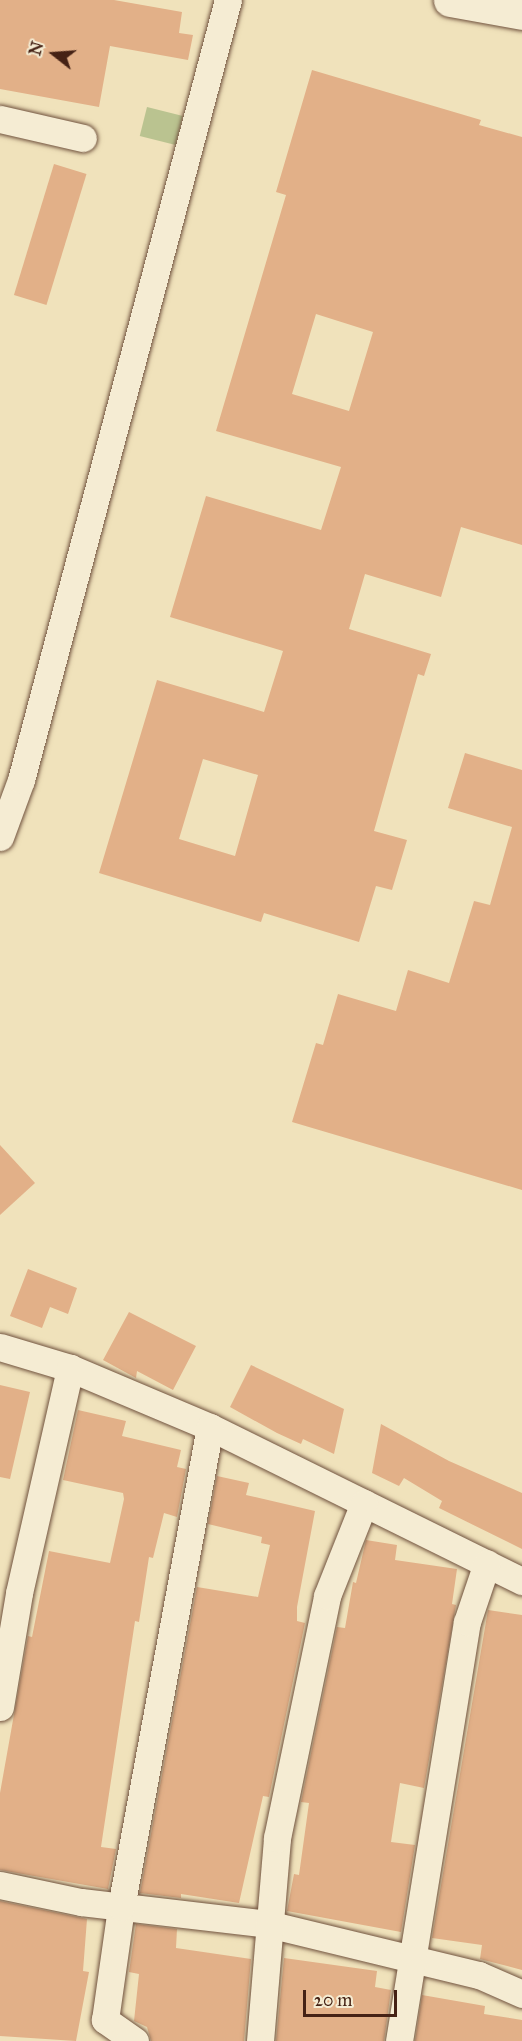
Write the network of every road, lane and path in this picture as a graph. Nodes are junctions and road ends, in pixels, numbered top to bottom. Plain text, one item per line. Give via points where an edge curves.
1 (228, 0) edge
2 (450, 0) edge
3 (522, 13) edge
4 (0, 119) edge
5 (83, 138) dead end
6 (0, 837) edge
7 (0, 1347) edge
8 (70, 1368) junction
9 (210, 1427) junction
10 (364, 1503) junction
11 (487, 1563) junction
12 (522, 1581) edge
13 (0, 1707) edge
14 (0, 1885) edge
15 (121, 1907) junction
16 (268, 1924) junction
17 (412, 1960) junction
18 (522, 1994) edge
19 (135, 2041) edge
20 (260, 2041) edge
21 (399, 2041) edge

1 - 6 street via 21,780
2 - 3 street
4 - 5 street
7 - 8 street
8 - 9 street
8 - 13 street via 19,1593
9 - 10 street
9 - 15 street
10 - 11 street
10 - 16 street via 327,1596 277,1838
11 - 12 street
11 - 17 street via 467,1622
14 - 15 street
15 - 16 street
15 - 19 street via 105,2020
16 - 17 street
16 - 20 street
17 - 18 street via 479,1975
17 - 21 street

